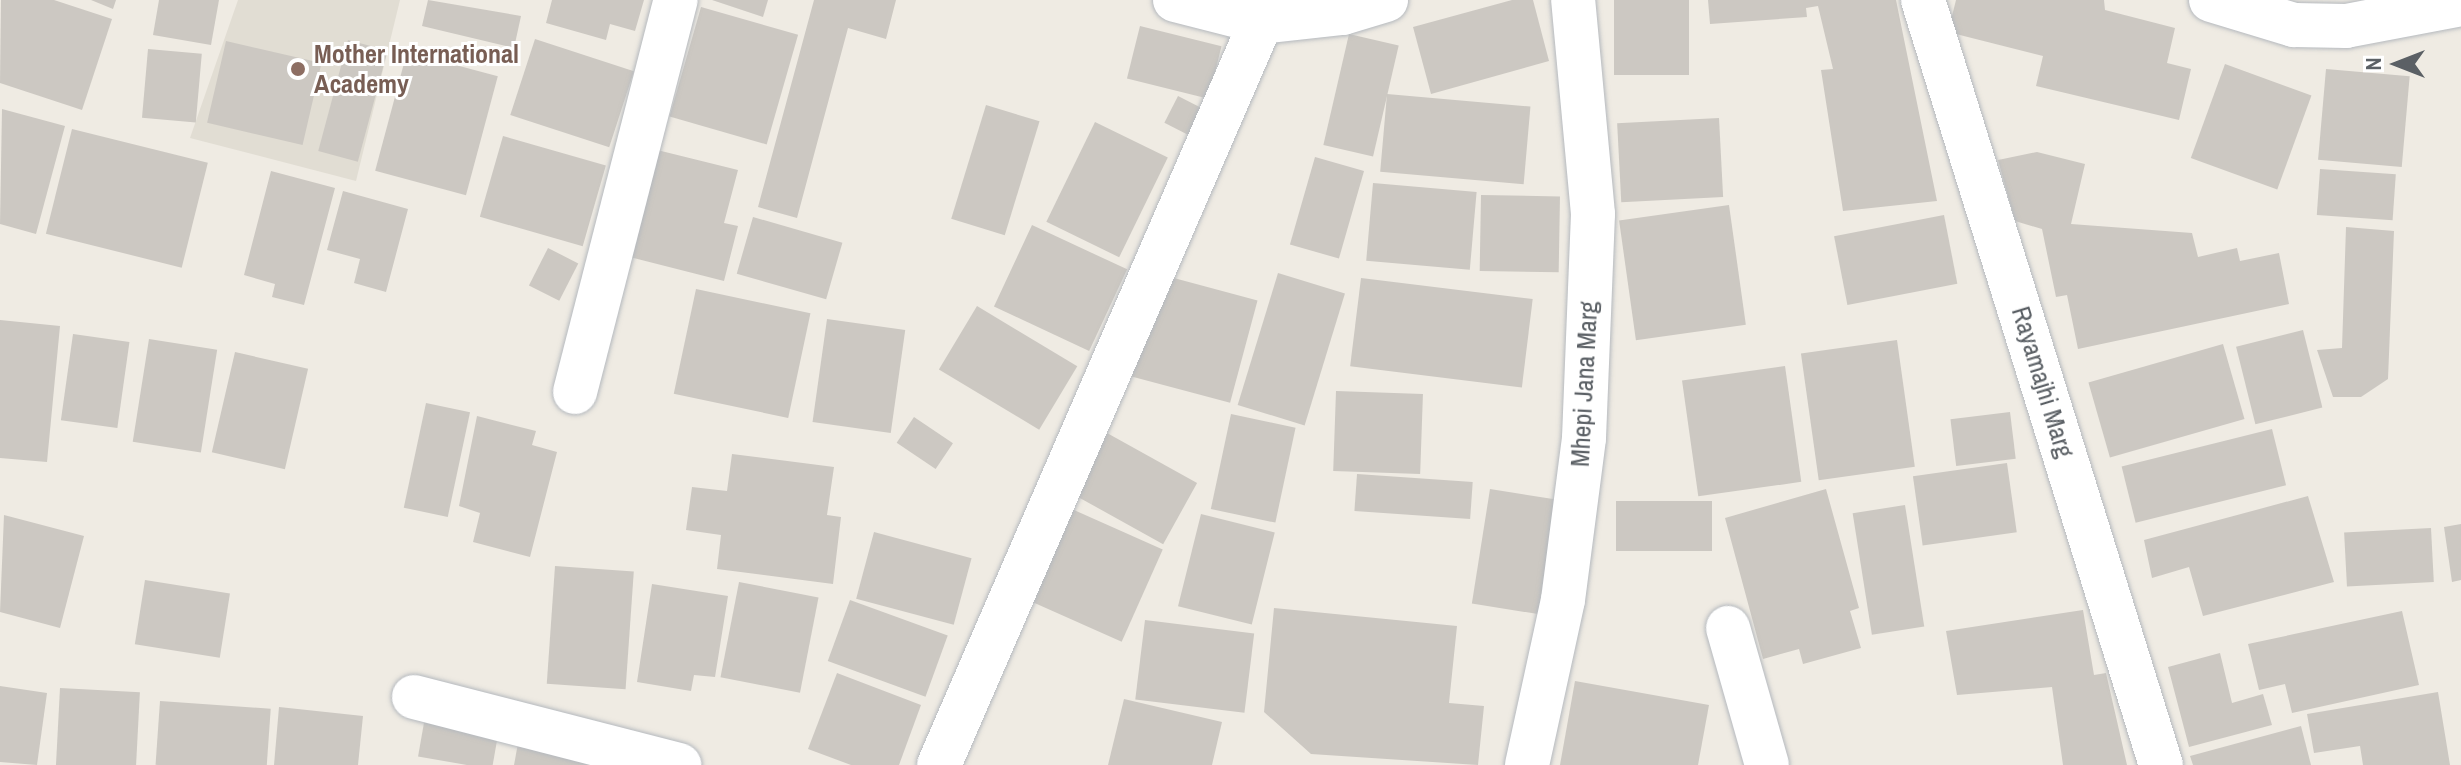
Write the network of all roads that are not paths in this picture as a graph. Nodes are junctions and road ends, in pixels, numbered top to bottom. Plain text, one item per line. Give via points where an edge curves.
1 (676, 0) edge
2 (1175, 0) edge
3 (1386, 0) edge
4 (1573, 0) edge
5 (1923, 0) edge
6 (2211, 0) edge
7 (2461, 4) edge
8 (1261, 22) junction
9 (575, 392) dead end
10 (1728, 628) dead end
11 (414, 697) dead end
12 (679, 765) edge
13 (939, 765) edge
14 (1527, 765) edge
15 (1767, 765) edge
16 (2161, 765) edge

1 - 9 street
2 - 8 street
3 - 8 street
4 - 14 street, Mhepi Jana Marg via 1593,214 1584,438 1563,600
5 - 16 street, Rayamajhi Marg
6 - 7 street via 2307,26 2388,21
8 - 13 street
10 - 15 street
11 - 12 street

